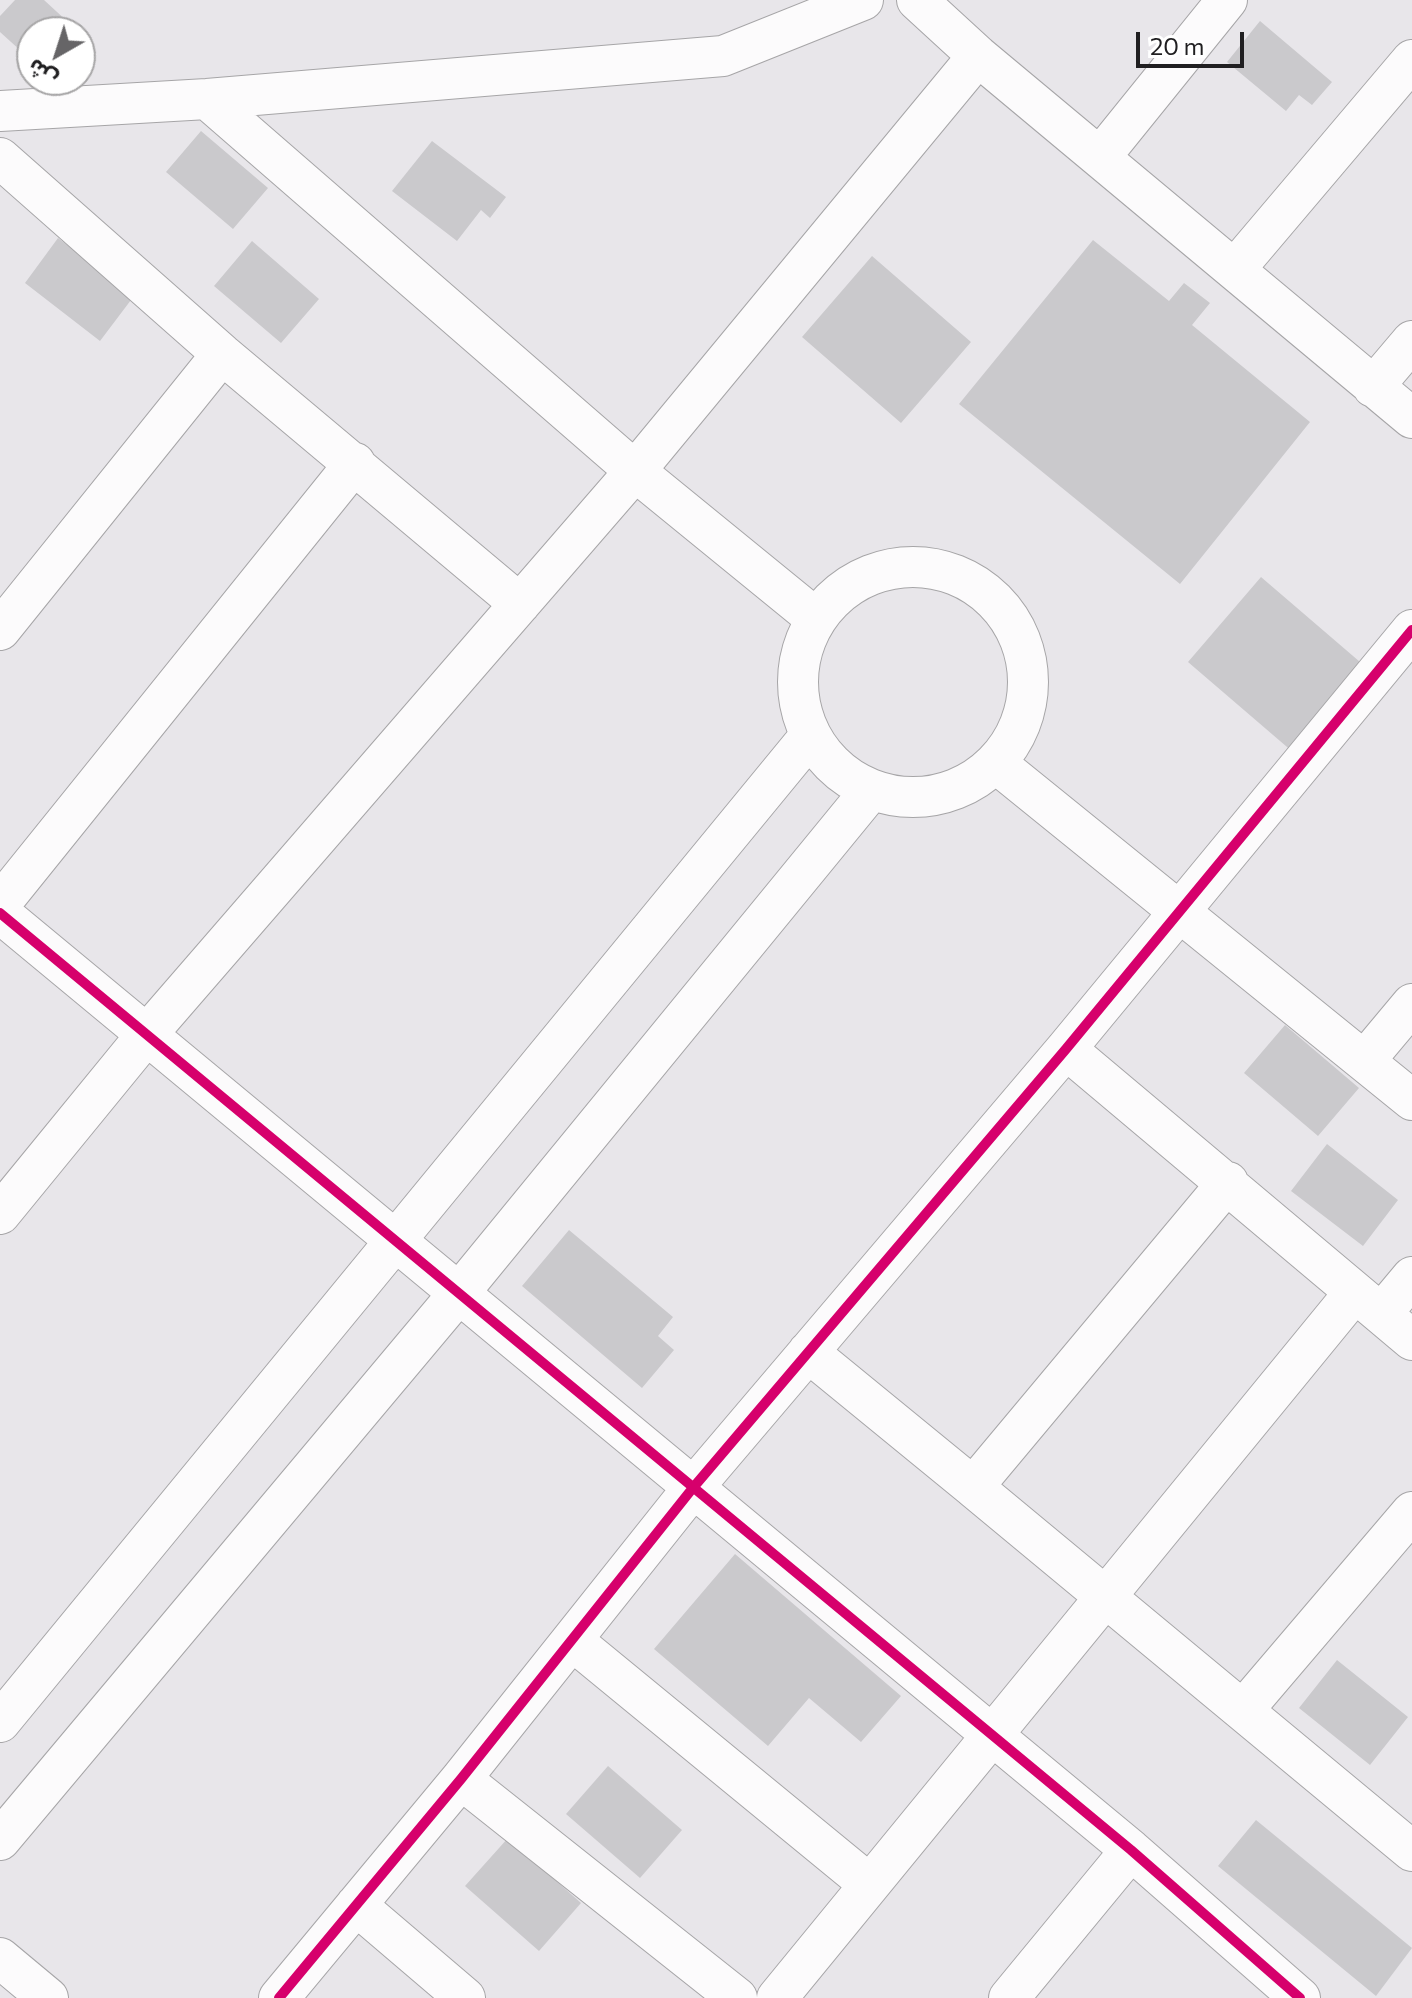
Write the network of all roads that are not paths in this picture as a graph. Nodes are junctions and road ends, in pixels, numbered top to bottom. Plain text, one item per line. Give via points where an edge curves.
1 (863, 0) edge
2 (917, 0) edge
3 (1227, 0) edge
4 (978, 56) junction
5 (1412, 60) edge
6 (207, 99) junction
7 (0, 111) edge
8 (1101, 156) junction
9 (0, 158) edge
10 (1235, 269) junction
11 (1412, 341) edge
12 (222, 354) junction
13 (1373, 387) junction
14 (1412, 418) edge
15 (355, 463) junction
16 (635, 471) junction
17 (520, 604) junction
18 (814, 617) junction
19 (0, 630) edge
20 (1412, 630) edge
21 (810, 736) junction
22 (997, 764) junction
23 (871, 790) junction
24 (0, 904) edge
25 (1177, 912) junction
26 (0, 913) edge
27 (1412, 1004) edge
28 (148, 1033) junction
29 (1066, 1049) junction
30 (1366, 1059) junction
31 (1412, 1100) edge
32 (1228, 1182) junction
33 (0, 1214) edge
34 (393, 1241) junction
35 (1412, 1277) edge
36 (459, 1293) junction
37 (1368, 1303) junction
38 (1412, 1340) edge
39 (808, 1352) junction
40 (973, 1487) junction
41 (692, 1489) junction
42 (1412, 1512) edge
43 (1109, 1596) junction
44 (573, 1641) junction
45 (1244, 1709) junction
46 (0, 1722) edge
47 (993, 1737) junction
48 (461, 1779) junction
49 (0, 1840) edge
50 (1131, 1850) junction
51 (1412, 1851) edge
52 (869, 1884) junction
53 (356, 1905) junction
54 (0, 1958) edge
55 (48, 1998) edge
56 (279, 1998) edge
57 (465, 1998) edge
58 (737, 1998) edge
59 (777, 1998) edge
60 (1009, 1998) edge
61 (1300, 1998) edge

1 - 6 street via 723,56
2 - 4 street
3 - 8 street
4 - 8 street
4 - 16 street
5 - 10 street
6 - 7 street
6 - 16 street
8 - 10 street
9 - 12 street
10 - 13 street
11 - 13 street
12 - 15 street
12 - 19 street
13 - 14 street
15 - 17 street
15 - 24 street
16 - 17 street
16 - 18 street
17 - 28 street
18 - 21 street via 799,657 798,698
18 - 22 street via 867,575 907,566 949,572 984,591 1011,621 1024,648 1029,688 1020,727
20 - 25 street
21 - 23 street via 836,769
21 - 34 street
22 - 23 street via 953,791 914,798
22 - 25 street
23 - 36 street
25 - 29 street
25 - 30 street
26 - 28 street
27 - 30 street
28 - 33 street
28 - 34 street
29 - 32 street
29 - 39 street
30 - 31 street
32 - 37 street
32 - 40 street
34 - 36 street
34 - 46 street
35 - 37 street
36 - 41 street
36 - 49 street
37 - 38 street
37 - 43 street
39 - 40 street
39 - 41 street
40 - 43 street
41 - 44 street
41 - 47 street
42 - 45 street
43 - 45 street
43 - 47 street
44 - 48 street
44 - 52 street
45 - 51 street
47 - 50 street
47 - 52 street
48 - 53 street
48 - 58 street
50 - 60 street
50 - 61 street
52 - 59 street
53 - 56 street
53 - 57 street
54 - 55 street

